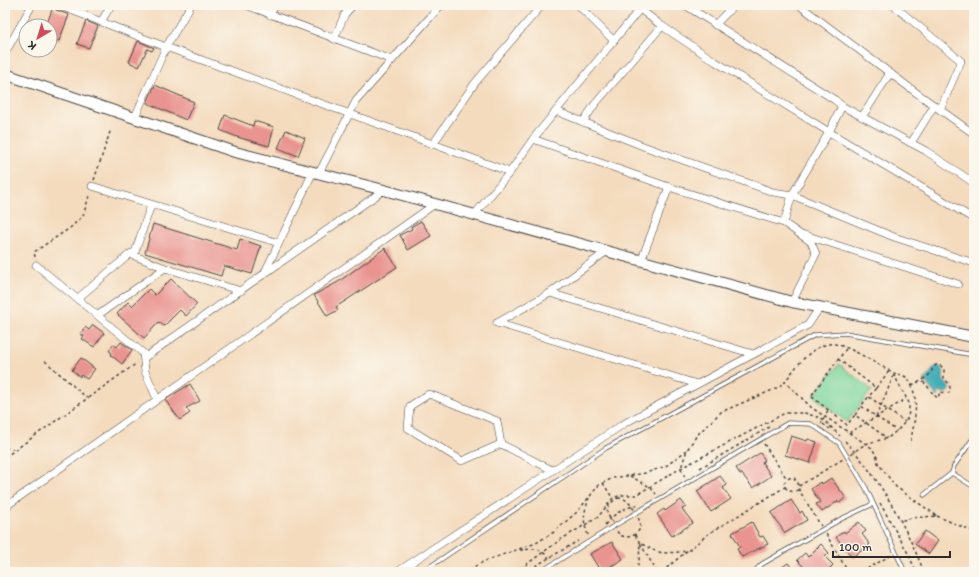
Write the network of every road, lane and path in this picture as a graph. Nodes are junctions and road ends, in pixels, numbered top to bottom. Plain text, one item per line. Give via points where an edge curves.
1 (32, 5) edge
2 (58, 5) edge
3 (111, 5) edge
4 (191, 5) edge
5 (246, 5) edge
6 (275, 5) edge
7 (353, 5) edge
8 (441, 5) edge
9 (542, 5) edge
10 (578, 5) edge
11 (685, 5) edge
12 (734, 5) edge
13 (799, 5) edge
14 (893, 5) edge
15 (642, 7) edge
16 (270, 15) junction
17 (101, 22) junction
18 (715, 25) junction
19 (662, 26) junction
20 (334, 39) junction
21 (614, 41) junction
22 (166, 47) junction
23 (5, 53) edge
24 (392, 60) junction
25 (890, 73) junction
26 (5, 74) edge
27 (842, 106) junction
28 (937, 108) junction
29 (556, 111) junction
30 (349, 114) junction
31 (135, 117) junction
32 (862, 117) junction
33 (583, 122) junction
34 (111, 129) dead end
35 (829, 132) junction
36 (974, 134) edge
37 (533, 139) junction
38 (911, 143) junction
39 (433, 144) junction
40 (510, 172) junction
41 (316, 173) junction
42 (974, 182) edge
43 (92, 186) junction
44 (670, 187) junction
45 (384, 190) junction
46 (792, 195) junction
47 (435, 204) junction
48 (151, 205) junction
49 (474, 215) junction
50 (974, 219) edge
51 (784, 223) junction
52 (798, 232) junction
53 (279, 243) junction
54 (607, 252) junction
55 (130, 254) junction
56 (641, 261) junction
57 (974, 263) edge
58 (36, 265) joint
59 (166, 268) junction
60 (264, 274) junction
61 (958, 284) dead end
62 (240, 291) junction
63 (550, 292) junction
64 (77, 299) junction
65 (792, 302) junction
66 (820, 307) junction
67 (98, 315) junction
68 (974, 337) edge
69 (846, 348) junction
70 (753, 354) junction
71 (974, 355) edge
72 (144, 358) junction
73 (838, 359) junction
74 (45, 361) dead end
75 (889, 371) junction
76 (895, 374) junction
77 (922, 381) junction
78 (786, 382) junction
79 (697, 384) junction
80 (912, 385) junction
81 (876, 388) junction
82 (869, 396) junction
83 (87, 398) junction
84 (157, 399) junction
85 (907, 399) junction
86 (881, 405) junction
87 (862, 406) junction
88 (828, 410) junction
89 (889, 410) junction
90 (855, 415) junction
91 (876, 417) junction
92 (824, 418) junction
93 (816, 421) dead end
94 (905, 422) junction
95 (821, 423) junction
96 (866, 423) junction
97 (772, 426) dead end
98 (756, 428) junction
99 (818, 429) junction
100 (897, 432) junction
101 (757, 433) junction
102 (849, 433) junction
103 (974, 437) edge
104 (839, 438) dead end
105 (887, 438) junction
106 (760, 439) junction
107 (501, 444) junction
108 (865, 444) junction
109 (910, 444) dead end
110 (5, 448) edge
111 (15, 450) junction
112 (687, 450) junction
113 (848, 450) dead end
114 (854, 451) junction
115 (5, 457) edge
116 (850, 457) junction
117 (681, 468) junction
118 (552, 470) junction
119 (697, 470) dead end
120 (952, 473) junction
121 (690, 474) dead end
122 (630, 476) junction
123 (683, 478) dead end
124 (787, 479) junction
125 (688, 482) junction
126 (603, 483) junction
127 (650, 487) junction
128 (785, 487) junction
129 (974, 487) edge
130 (799, 488) junction
131 (661, 491) dead end
132 (924, 495) dead end
133 (589, 496) junction
134 (614, 499) junction
135 (879, 502) dead end
136 (873, 504) junction
137 (638, 505) dead end
138 (5, 507) edge
139 (938, 516) junction
140 (899, 521) junction
141 (584, 526) junction
142 (600, 528) dead end
143 (974, 532) edge
144 (588, 535) dead end
145 (635, 535) dead end
146 (582, 539) dead end
147 (536, 543) junction
148 (640, 543) junction
149 (533, 549) junction
150 (517, 550) junction
151 (689, 550) junction
152 (543, 552) junction
153 (896, 552) junction
154 (549, 558) junction
155 (847, 570) junction
156 (397, 572) edge
157 (422, 572) edge
158 (464, 572) edge
159 (516, 572) edge
160 (525, 572) edge
161 (540, 572) edge
162 (636, 572) edge
163 (657, 572) edge
164 (662, 572) edge
165 (754, 572) edge
166 (844, 572) edge
167 (853, 572) edge
168 (862, 572) edge
169 (905, 572) edge
170 (916, 572) edge
171 (924, 572) edge

1 - 23 street
2 - 17 street
3 - 17 street
4 - 22 street
5 - 16 street
6 - 16 street
7 - 20 street via 345,14
8 - 24 street
9 - 39 street via 475,82
10 - 21 street
11 - 18 street
12 - 18 street
13 - 25 street
14 - 28 street via 961,61
15 - 19 street
15 - 21 street
16 - 20 street
17 - 22 street
18 - 27 street
19 - 33 street via 595,104
19 - 35 street
20 - 24 street
21 - 29 street
22 - 30 street
22 - 31 street
24 - 30 street via 356,101
25 - 28 street
25 - 32 street
26 - 31 main road
27 - 32 street
27 - 35 street
28 - 36 street
28 - 38 street
29 - 33 street
29 - 37 street
30 - 39 street
30 - 41 street
31 - 41 main road via 235,152
32 - 38 street
33 - 46 street via 773,192
34 - 43 path
35 - 46 street
35 - 50 street
37 - 40 street
37 - 44 street
38 - 42 street
39 - 40 street
40 - 49 street
41 - 45 main road
41 - 53 street
43 - 48 street
43 - 58 path via 83,216 34,252
44 - 51 street
44 - 56 street
45 - 47 main road
45 - 60 street
46 - 51 street
46 - 57 street via 894,237
47 - 49 main road
47 - 84 street
48 - 53 street
48 - 55 street via 135,252
49 - 54 main road
51 - 52 street
52 - 61 street
52 - 65 street via 811,242 816,254
53 - 60 street
54 - 56 main road
54 - 63 street
55 - 59 street
55 - 64 street
56 - 65 main road
58 - 64 street
59 - 62 street
59 - 67 street
60 - 62 street
62 - 72 street
63 - 70 street
63 - 79 street via 497,323
64 - 67 street
65 - 66 main road
66 - 68 main road
66 - 70 street via 808,325
67 - 72 street via 143,353
69 - 73 path
69 - 75 path
69 - 78 path via 835,344 820,346 804,358
70 - 79 street
71 - 157 lane via 845,333 815,335 606,448
72 - 83 path
72 - 84 street via 146,372
73 - 81 path
73 - 88 path via 811,396
74 - 83 path
75 - 76 path
75 - 81 path
76 - 80 path via 908,378
76 - 85 path
76 - 86 path
77 - 77 path via 932,368 936,365 941,366 944,369 944,378 951,389 949,393 940,392 938,398
77 - 80 path
78 - 92 path
78 - 112 path via 721,412 697,435
79 - 118 street via 625,422
80 - 109 path via 916,398
81 - 82 path
82 - 86 path
82 - 87 path
83 - 111 path
84 - 138 street
85 - 89 path
85 - 94 path via 909,412
86 - 89 path
86 - 91 path
87 - 90 path
87 - 91 path
88 - 90 path via 848,425
88 - 92 path
89 - 91 path
89 - 94 path
90 - 96 path
91 - 96 path
91 - 100 path
92 - 95 path
92 - 98 path via 805,413 785,412
92 - 102 path
92 - 114 path
93 - 95 path
94 - 100 path
95 - 99 path
95 - 104 path
96 - 102 path
96 - 105 path
97 - 101 path
98 - 101 path
98 - 117 path
99 - 106 lane via 811,424 788,423
99 - 116 lane via 839,443
100 - 105 path
101 - 119 path
102 - 108 path
103 - 120 lane
105 - 108 path
106 - 124 path
106 - 125 lane
107 - 107 street via 462,461 408,428 410,406 429,394 497,421
107 - 118 street
108 - 114 path
108 - 139 path via 872,448 878,457 878,463 896,487
110 - 111 path
111 - 115 path
112 - 117 path
112 - 122 path via 666,466
113 - 116 path
114 - 116 path
114 - 140 path via 881,486
116 - 130 path
116 - 136 lane
117 - 125 path
117 - 127 path
118 - 156 street
120 - 129 lane
120 - 132 lane
121 - 123 path
122 - 126 path via 613,478
122 - 127 path
124 - 128 path
124 - 130 path via 794,478
125 - 161 lane
126 - 133 path
126 - 134 path
127 - 131 path via 656,494
127 - 134 path via 636,494 621,495
128 - 130 path via 792,492
128 - 151 path via 708,534
130 - 155 path
133 - 141 path
133 - 147 path via 577,512 554,532
134 - 141 path via 602,513
135 - 170 path
136 - 153 lane
136 - 165 lane via 781,553
137 - 142 path via 609,518
139 - 140 path
139 - 143 path
140 - 171 path via 916,551
141 - 144 path
141 - 152 path
145 - 148 path
146 - 154 path
147 - 149 path
147 - 150 path
148 - 151 path via 662,553
148 - 162 path
148 - 163 path
149 - 150 path
149 - 152 path
150 - 158 path via 484,560
151 - 164 path
152 - 154 path
152 - 159 path
153 - 168 path
153 - 169 lane
154 - 160 path
155 - 166 path
155 - 167 path

